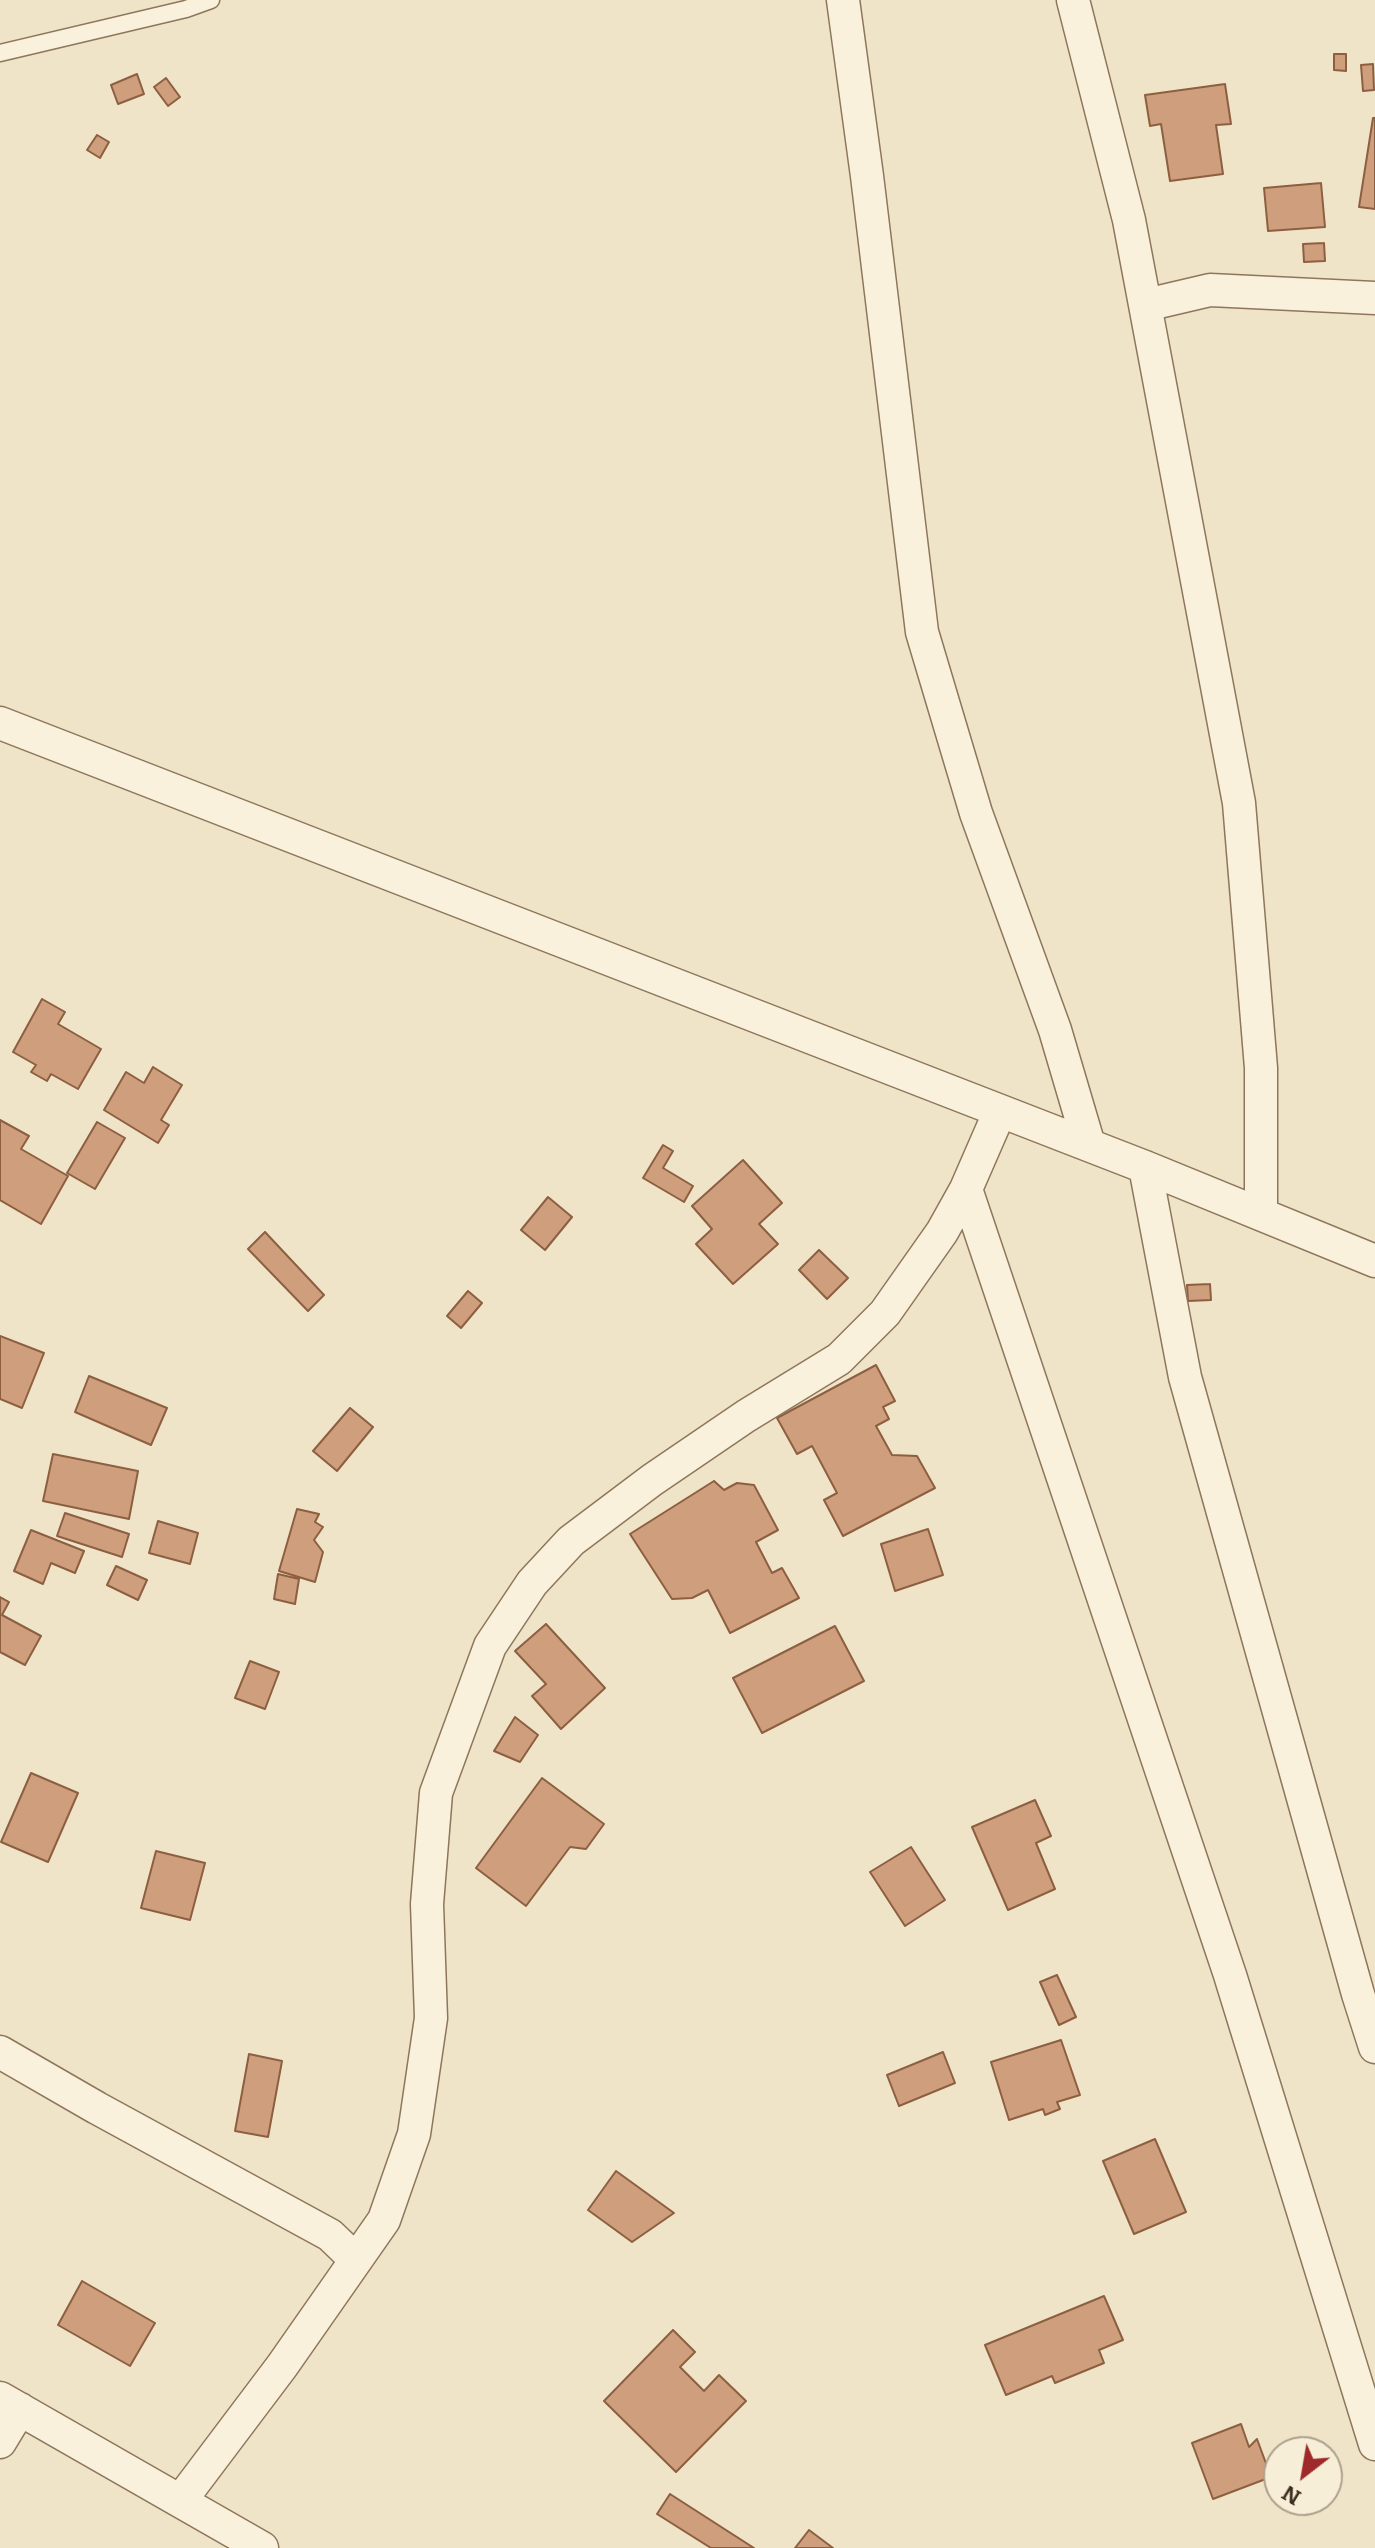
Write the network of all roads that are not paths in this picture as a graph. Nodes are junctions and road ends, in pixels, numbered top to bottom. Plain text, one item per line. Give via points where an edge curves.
1 (211, 0) edge
2 (843, 0) edge
3 (1073, 0) edge
4 (0, 53) edge
5 (1375, 298) edge
6 (1146, 305) junction
7 (0, 723) edge
8 (1000, 1111) junction
9 (1089, 1145) junction
10 (1145, 1167) junction
11 (966, 1189) junction
12 (1261, 1214) junction
13 (1375, 1261) edge
14 (1375, 2047) edge
15 (0, 2052) edge
16 (356, 2260) junction
17 (10, 2404) edge
18 (0, 2442) edge
19 (1375, 2444) edge
20 (181, 2500) junction
21 (262, 2548) edge

1 - 4 lane
2 - 9 street via 922,632 976,813 1055,1030
3 - 6 street
5 - 6 street via 1210,290
6 - 12 street via 1239,803 1261,1068
7 - 8 street
8 - 9 street
8 - 11 street
9 - 10 street
10 - 12 street
10 - 14 street via 1185,1377
11 - 16 street via 885,1313 839,1359 652,1480 571,1541 532,1583 490,1646 436,1793 427,1904 431,2018 414,2134 384,2220
11 - 19 street via 1230,1975
12 - 13 street
15 - 16 street via 330,2235
16 - 20 street
17 - 18 street
17 - 20 street
20 - 21 street

